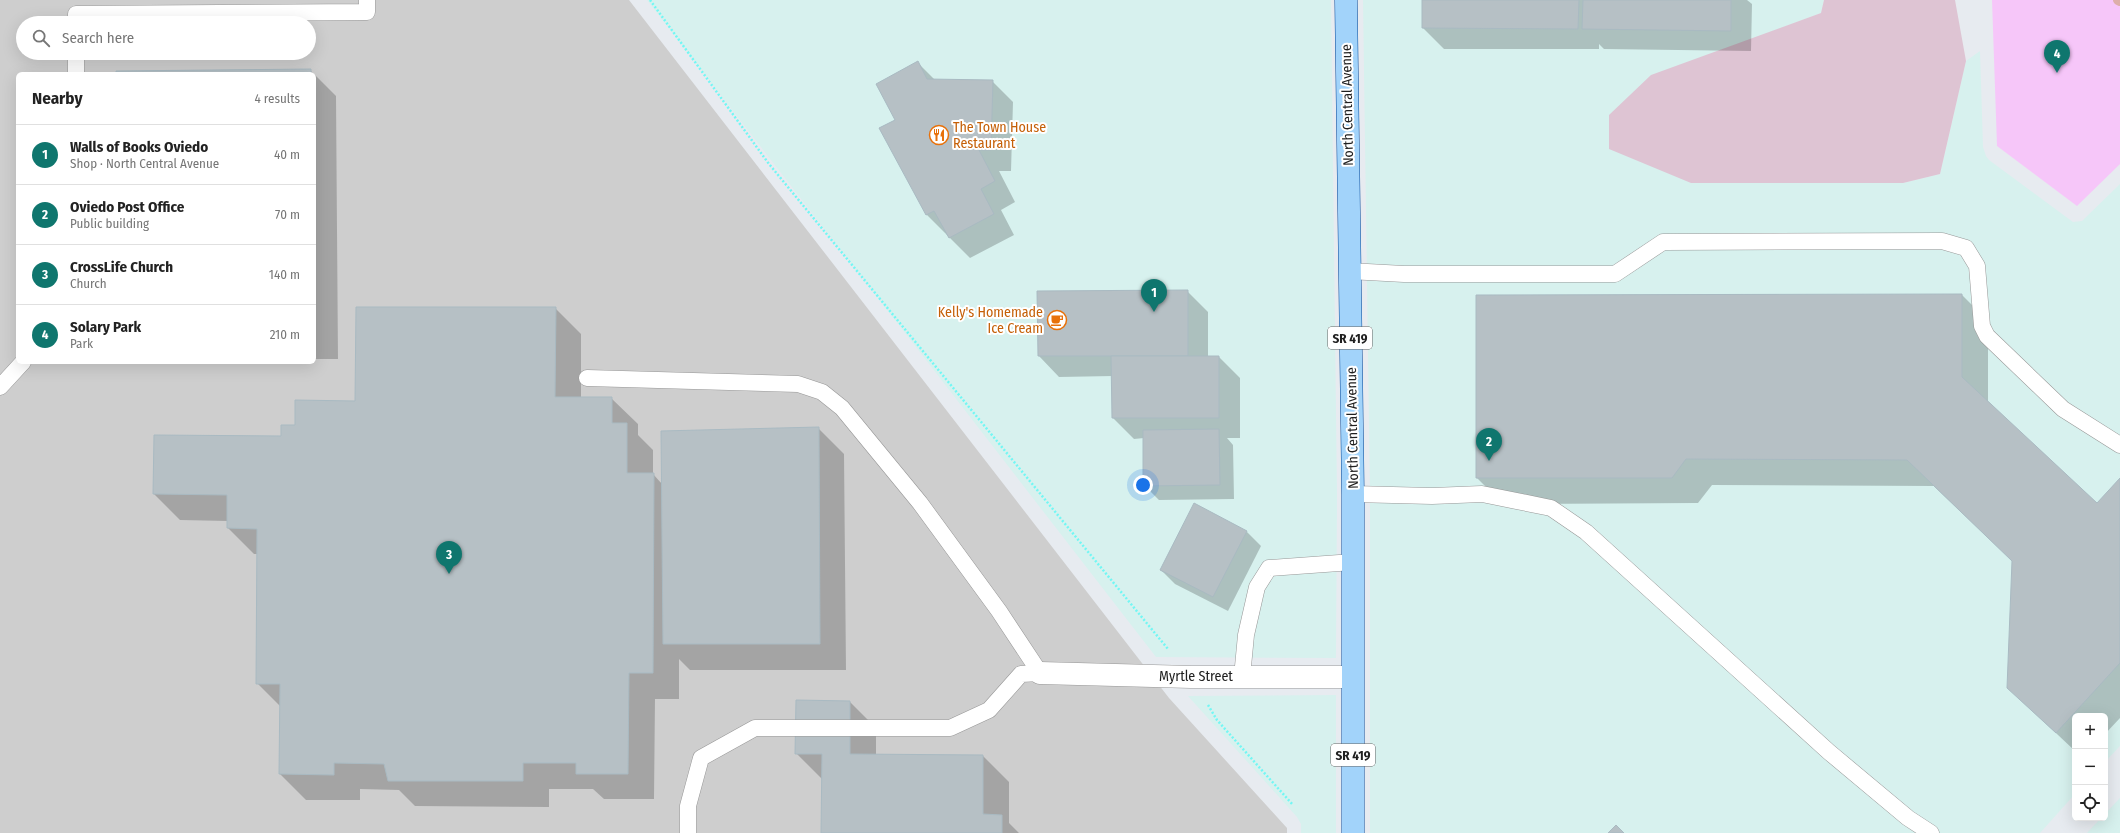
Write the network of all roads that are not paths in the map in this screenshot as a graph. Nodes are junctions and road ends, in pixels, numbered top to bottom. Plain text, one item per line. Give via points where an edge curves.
1 (368, 0) edge
2 (1346, 0) edge
3 (76, 16) edge
4 (76, 60) edge
5 (76, 72) edge
6 (1349, 271) junction
7 (21, 364) edge
8 (587, 378) dead end
9 (0, 387) edge
10 (2120, 445) edge
11 (1353, 494) junction
12 (1353, 562) junction
13 (1040, 673) junction
14 (1242, 677) junction
15 (1352, 677) junction
16 (688, 833) edge
17 (1353, 833) edge
18 (1931, 833) edge

1 - 3 lane via 367,12
2 - 6 main road, North Central Avenue / SR 419
4 - 5 lane
6 - 10 lane via 1404,274 1615,274 1663,242 1942,241 1966,248 1977,266 1982,326 1987,336 2063,410
6 - 11 main road, North Central Avenue / SR 419
7 - 9 lane
8 - 13 lane via 798,384 822,392 842,408 920,503 999,611
11 - 12 main road, North Central Avenue / SR 419
11 - 18 lane via 1482,494 1551,508 1586,532 1829,752 1908,818
12 - 14 lane via 1269,568 1257,587 1246,635
12 - 15 main road, North Central Avenue / SR 419
13 - 14 street, Myrtle Street
13 - 16 lane via 1021,674 989,710 950,728 755,728 701,758 688,806
14 - 15 street, Myrtle Street
15 - 17 main road, North Central Avenue / SR 419

